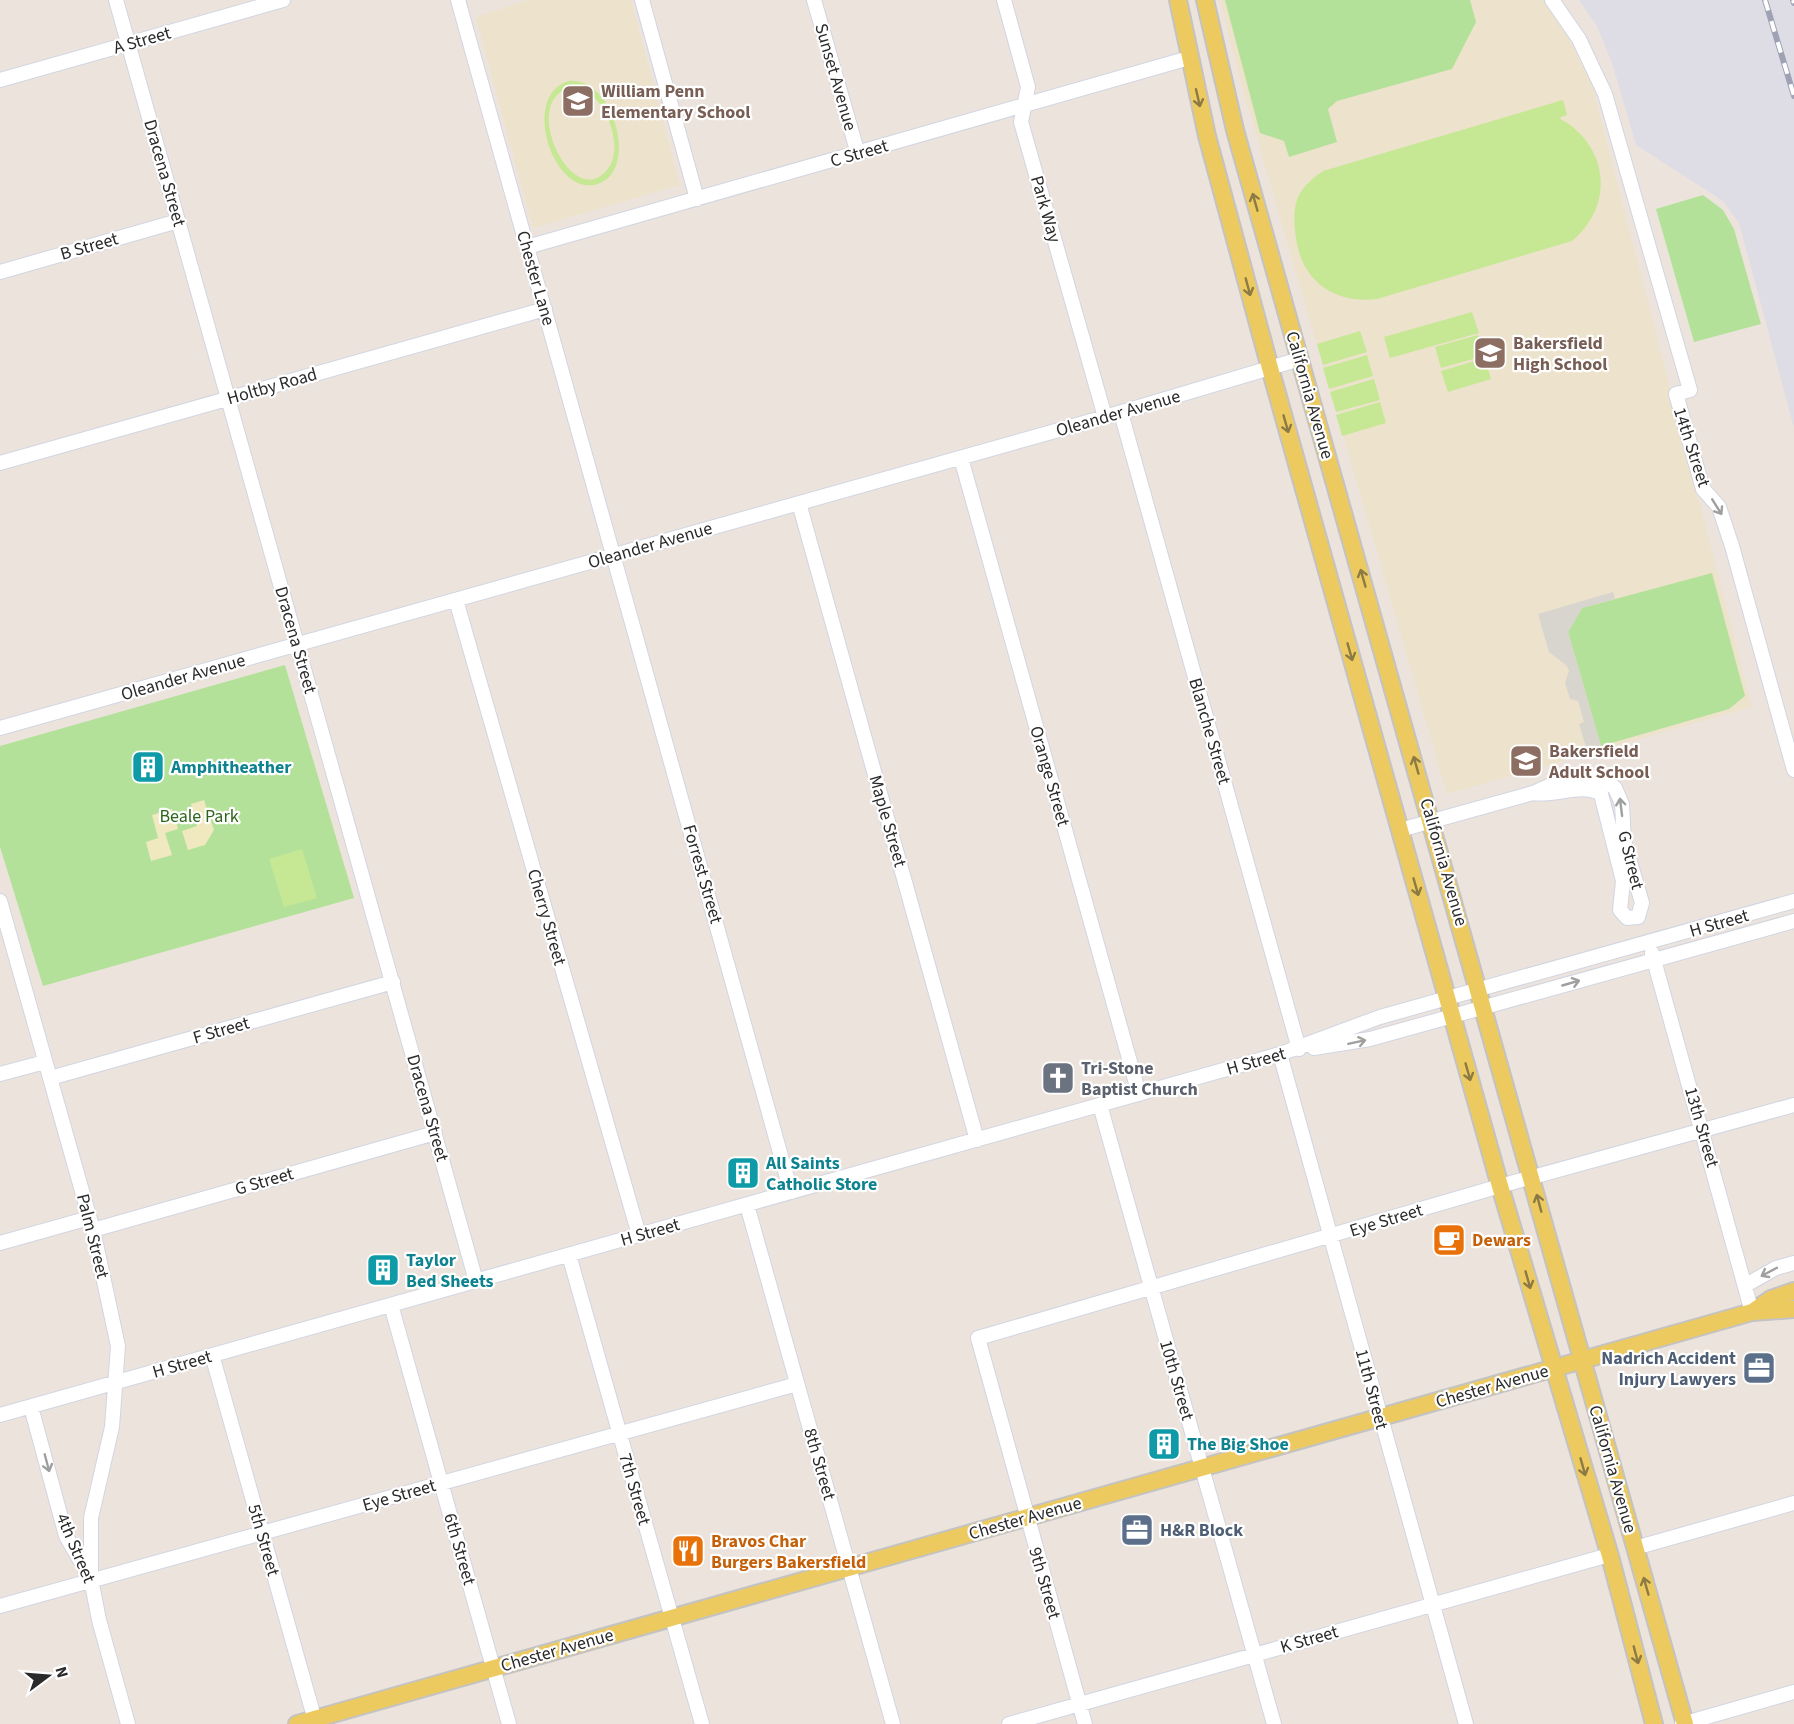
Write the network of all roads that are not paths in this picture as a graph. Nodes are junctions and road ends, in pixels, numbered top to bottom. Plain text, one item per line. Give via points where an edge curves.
1 (116, 0) edge
2 (284, 0) edge
3 (458, 0) edge
4 (642, 0) edge
5 (814, 0) edge
6 (1004, 0) edge
7 (1178, 0) edge
8 (1205, 0) edge
9 (1552, 0) edge
10 (129, 44) junction
11 (1189, 58) junction
12 (0, 80) edge
13 (1024, 104) junction
14 (858, 154) junction
15 (697, 199) junction
16 (178, 221) junction
17 (527, 247) junction
18 (0, 272) edge
19 (545, 309) junction
20 (1300, 359) junction
21 (1270, 368) junction
22 (228, 398) junction
23 (1121, 412) junction
24 (1105, 417) junction
25 (961, 458) junction
26 (0, 463) edge
27 (799, 503) junction
28 (614, 555) junction
29 (456, 600) junction
30 (298, 645) junction
31 (0, 728) edge
32 (1794, 770) edge
33 (1533, 794) junction
34 (1432, 822) junction
35 (1401, 830) junction
36 (0, 901) edge
37 (1794, 901) edge
38 (1794, 912) edge
39 (1794, 921) edge
40 (1750, 933) junction
41 (1649, 942) junction
42 (1654, 960) junction
43 (393, 982) junction
44 (1480, 990) junction
45 (1448, 998) junction
46 (1485, 1007) junction
47 (1452, 1016) junction
48 (1299, 1048) junction
49 (1280, 1054) junction
50 (45, 1062) junction
51 (0, 1074) edge
52 (50, 1078) junction
53 (1139, 1094) junction
54 (1100, 1105) junction
55 (1794, 1105) edge
56 (1703, 1130) junction
57 (435, 1133) junction
58 (977, 1140) junction
59 (1532, 1178) junction
60 (1500, 1186) junction
61 (791, 1192) junction
62 (747, 1204) junction
63 (91, 1224) junction
64 (639, 1235) junction
65 (1330, 1236) junction
66 (0, 1243) edge
67 (569, 1255) junction
68 (1794, 1263) edge
69 (476, 1281) junction
70 (1746, 1285) junction
71 (1150, 1286) junction
72 (1794, 1291) edge
73 (391, 1305) junction
74 (1794, 1309) edge
75 (1752, 1312) junction
76 (978, 1338) joint
77 (212, 1355) junction
78 (1582, 1360) junction
79 (1554, 1368) junction
80 (116, 1382) junction
81 (797, 1384) junction
82 (31, 1407) junction
83 (0, 1415) edge
84 (1379, 1418) junction
85 (619, 1433) junction
86 (1202, 1468) junction
87 (441, 1482) junction
88 (1794, 1503) edge
89 (1027, 1517) junction
90 (263, 1534) junction
91 (1635, 1548) junction
92 (1609, 1555) junction
93 (849, 1568) junction
94 (91, 1579) junction
95 (1432, 1605) junction
96 (0, 1606) edge
97 (672, 1618) junction
98 (1255, 1655) junction
99 (493, 1668) junction
100 (1794, 1692) edge
101 (1079, 1704) junction
102 (315, 1721) edge
103 (128, 1724) edge
104 (297, 1724) edge
105 (509, 1724) edge
106 (702, 1724) edge
107 (893, 1724) edge
108 (1009, 1724) edge
109 (1085, 1724) edge
110 (1274, 1724) edge
111 (1466, 1724) edge
112 (1654, 1724) edge
113 (1684, 1724) edge

1 - 10 street, Dracena Street
2 - 10 street, A Street
3 - 17 street, Chester Lane
4 - 15 street
5 - 14 street, Sunset Avenue
6 - 13 street, Park Way via 1028,87
7 - 11 main road, California Avenue
20 -> 8 main road, California Avenue via 1235,130
9 -> 32 street, 14th Street via 1591,60 1605,94 1690,390 1676,394 1703,489 1719,507 1732,546
10 - 12 street, A Street
10 - 16 street, Dracena Street
11 - 13 street, C Street
11 -> 21 main road, California Avenue
13 - 14 street, C Street
13 - 24 street, Park Way via 1021,122
14 - 15 street, C Street
15 - 17 street, C Street
16 - 18 street, B Street
16 - 22 street, Dracena Street
17 - 19 street, Chester Lane
19 - 22 street, Holtby Road
19 - 28 street, Chester Lane
20 - 21 street, Oleander Avenue
34 -> 20 main road, California Avenue
21 - 23 street, Oleander Avenue
21 -> 35 main road, California Avenue
22 - 26 street, Holtby Road
22 - 30 street, Dracena Street
23 - 24 street, Oleander Avenue
23 - 48 street, Blanche Street
24 - 25 street, Oleander Avenue
25 - 27 street, Oleander Avenue
25 - 53 street, Orange Street
27 - 28 street, Oleander Avenue
27 - 58 street, Maple Street
28 - 29 street, Oleander Avenue
28 - 61 street, Forrest Street
29 - 30 street, Oleander Avenue
29 - 64 street, Cherry Street
30 - 31 street, Oleander Avenue
30 - 43 street, Dracena Street
33 -> 33 street, G Street via 1590,790 1601,794 1623,881 1620,910 1628,918 1638,917 1642,903 1624,841 1622,804 1615,788 1598,778 1574,777
33 - 34 street, G Street
34 - 35 street, G Street
34 - 44 main road, California Avenue
35 -> 45 main road, California Avenue
36 - 50 street, Palm Street
37 - 41 street, H Street
38 - 40 street
39 - 40 street, H Street
40 - 42 street, H Street
41 - 42 street, 13th Street
41 - 44 street, H Street
46 -> 42 street, H Street
42 - 56 street, 13th Street
43 - 52 street, F Street
43 - 57 street, Dracena Street
44 - 45 street, H Street
44 - 46 main road, California Avenue
45 - 47 main road, California Avenue
45 - 48 street, H Street via 1380,1017
46 - 47 street, H Street
46 - 59 main road, California Avenue
48 -> 47 street, H Street via 1354,1042
47 -> 60 main road, California Avenue
48 - 49 street, H Street
49 - 53 street, H Street
49 - 65 street, 11th Street
50 - 51 street
50 - 52 street, Palm Street
52 - 63 street, Palm Street
53 - 54 street, H Street
54 - 58 street, H Street
54 - 71 street, 10th Street
55 - 56 street, Eye Street
56 - 59 street, Eye Street
56 - 70 street, 13th Street
57 - 63 street, G Street
57 - 69 street, Dracena Street
58 - 61 street, H Street
59 - 60 street, Eye Street
78 -> 59 main road, California Avenue
60 - 65 street, Eye Street
60 -> 79 main road, California Avenue
61 - 62 street, H Street
62 - 64 street, H Street
62 - 81 street, 8th Street
63 - 66 street, G Street
63 - 80 street, Palm Street via 116,1328
64 - 67 street, H Street
65 - 71 street, Eye Street
65 - 84 street, 11th Street
67 - 69 street, H Street
67 - 85 street, 7th Street
68 -> 70 street
69 - 73 street, H Street
70 - 75 street, 13th Street
71 - 76 street, Eye Street
71 - 86 street, 10th Street
72 - 75 main road, Chester Avenue via 1771,1299
73 - 77 street, H Street
73 - 87 street, 6th Street
74 - 75 main road, Chester Avenue
75 - 78 main road, Chester Avenue
76 - 89 street, 9th Street
77 - 80 street, H Street
77 - 90 street, 5th Street
78 - 79 main road, Chester Avenue
78 - 91 main road, California Avenue
79 - 84 main road, Chester Avenue
79 -> 92 main road, California Avenue
80 - 82 street, H Street
80 - 94 street, Palm Street via 112,1428 91,1518
81 - 85 street, Eye Street
81 - 93 street, 8th Street
82 - 83 street, H Street
82 -> 94 street, 4th Street via 66,1536
84 - 86 main road, Chester Avenue
84 - 95 street, 11th Street
85 - 87 street, Eye Street
85 - 97 street, 7th Street
86 - 89 main road, Chester Avenue
86 - 98 street, 10th Street
87 - 90 street, Eye Street
87 - 99 street, 6th Street
88 - 91 street
89 - 93 main road, Chester Avenue
89 - 101 street, 9th Street
90 - 94 street, Eye Street
90 - 102 street, 5th Street
113 -> 91 main road, California Avenue
92 - 95 street, K Street
92 -> 112 main road, California Avenue
93 - 97 main road, Chester Avenue
93 - 107 street, 8th Street
94 - 96 street, Eye Street
94 - 103 street, 4th Street
95 - 98 street, K Street
95 - 111 street, 11th Street
97 - 99 main road, Chester Avenue
97 - 106 street, 7th Street
98 - 101 street, K Street
98 - 110 street, 10th Street
99 - 102 main road, Chester Avenue
99 - 105 street, 6th Street
100 - 113 street
101 - 108 street, K Street
101 - 109 street, 9th Street
102 - 104 main road, Chester Avenue

